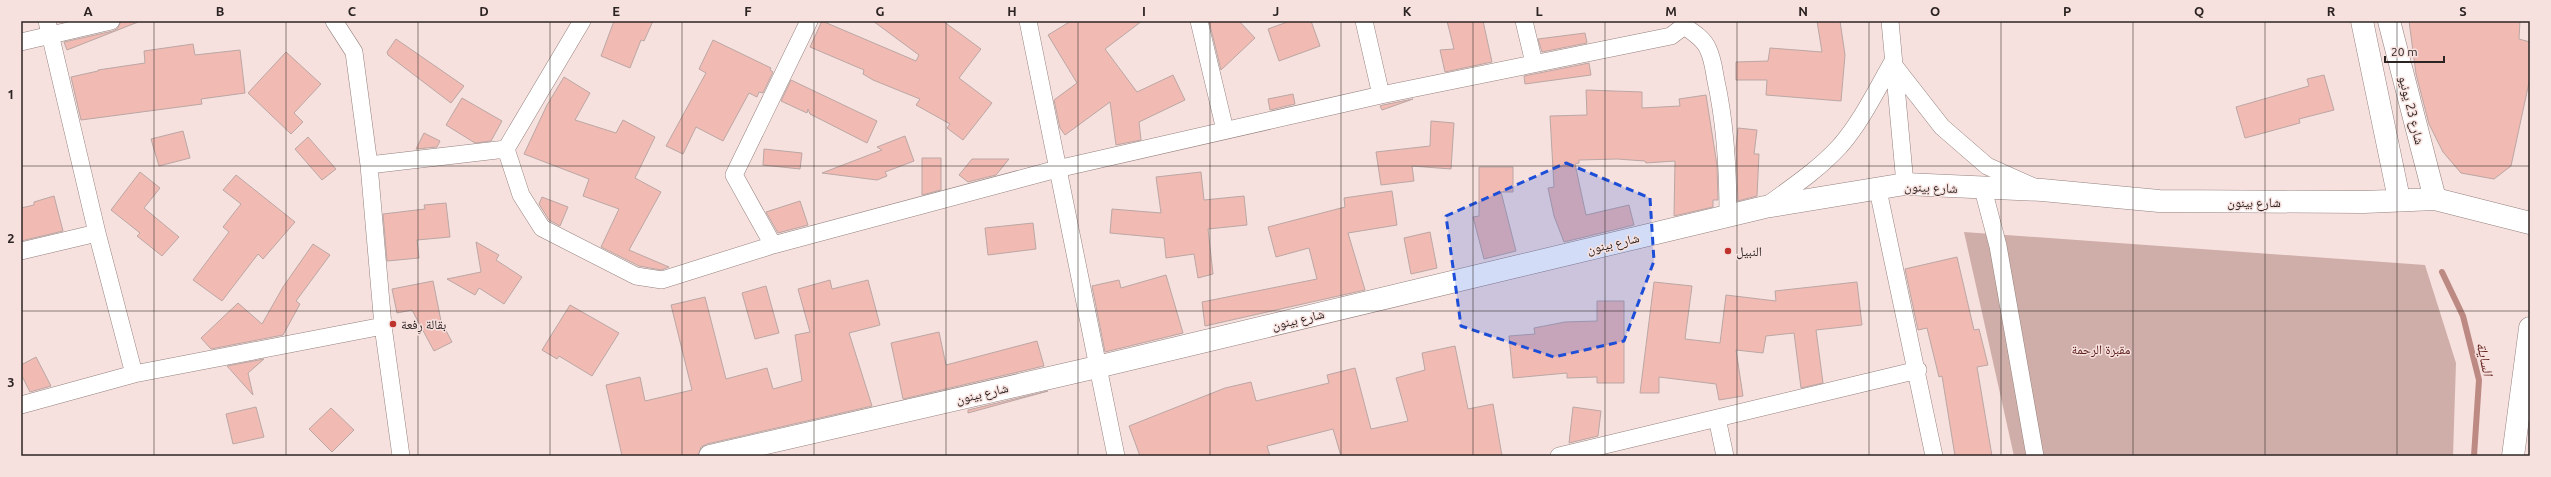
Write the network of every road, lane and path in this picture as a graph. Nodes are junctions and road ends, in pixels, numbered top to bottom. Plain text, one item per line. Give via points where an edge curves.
1 (111, 21) edge
2 (334, 21) edge
3 (582, 21) edge
4 (809, 21) edge
5 (1028, 21) edge
6 (1199, 21) edge
7 (1364, 21) edge
8 (1524, 21) edge
9 (1890, 21) edge
10 (2362, 21) edge
11 (2389, 21) edge
12 (1684, 24) edge
13 (48, 28) edge
14 (21, 42) edge
15 (1534, 63) junction
16 (1892, 63) junction
17 (1381, 95) junction
18 (1225, 130) junction
19 (506, 149) junction
20 (369, 166) junction
21 (1057, 169) junction
22 (1905, 184) junction
23 (1983, 189) junction
24 (1878, 190) junction
25 (2042, 190) junction
26 (2399, 199) junction
27 (2435, 199) junction
28 (1765, 207) junction
29 (1728, 216) junction
30 (2530, 223) edge
31 (96, 233) junction
32 (772, 245) junction
33 (21, 251) edge
34 (383, 326) junction
35 (2530, 328) edge
36 (1096, 367) junction
37 (1918, 370) junction
38 (134, 374) junction
39 (21, 405) edge
40 (1717, 418) junction
41 (400, 456) edge
42 (710, 456) edge
43 (1116, 456) edge
44 (1559, 456) edge
45 (1725, 456) edge
46 (1934, 456) edge
47 (2035, 456) edge
48 (2512, 456) edge

1 - 13 street
2 - 20 street via 354,52
3 - 19 street
4 - 32 street via 734,175
5 - 21 street
6 - 18 street
7 - 17 street
8 - 15 street
9 - 16 street
10 - 26 street
11 - 27 street, شارع 23 يونيو
12 - 15 street via 1671,36
12 - 29 street via 1708,48 1713,66 1726,144
13 - 14 street
13 - 31 street
15 - 17 street
16 - 22 street
16 - 25 street via 1942,127 1987,166
16 - 28 street via 1869,105 1840,146 1807,176
17 - 18 street
18 - 21 street
19 - 20 street
19 - 32 street via 522,195 542,228 636,276 662,280
20 - 34 street
21 - 32 street
21 - 36 street
22 - 23 street, شارع بينون
22 - 24 street, شارع بينون
23 - 25 street, شارع بينون
23 - 47 street via 1998,246
24 - 28 street, شارع بينون
24 - 37 street
25 - 26 street, شارع بينون via 2159,201 2364,202
26 - 27 street, شارع بينون
27 - 30 street, شارع بينون
28 - 29 street, شارع بينون
29 - 36 street, شارع بينون
31 - 33 street
31 - 38 street
34 - 38 street
34 - 41 street
35 - 48 street
36 - 42 street, شارع بينون
36 - 43 street
37 - 40 street
37 - 46 street
38 - 39 street
40 - 44 street
40 - 45 street

